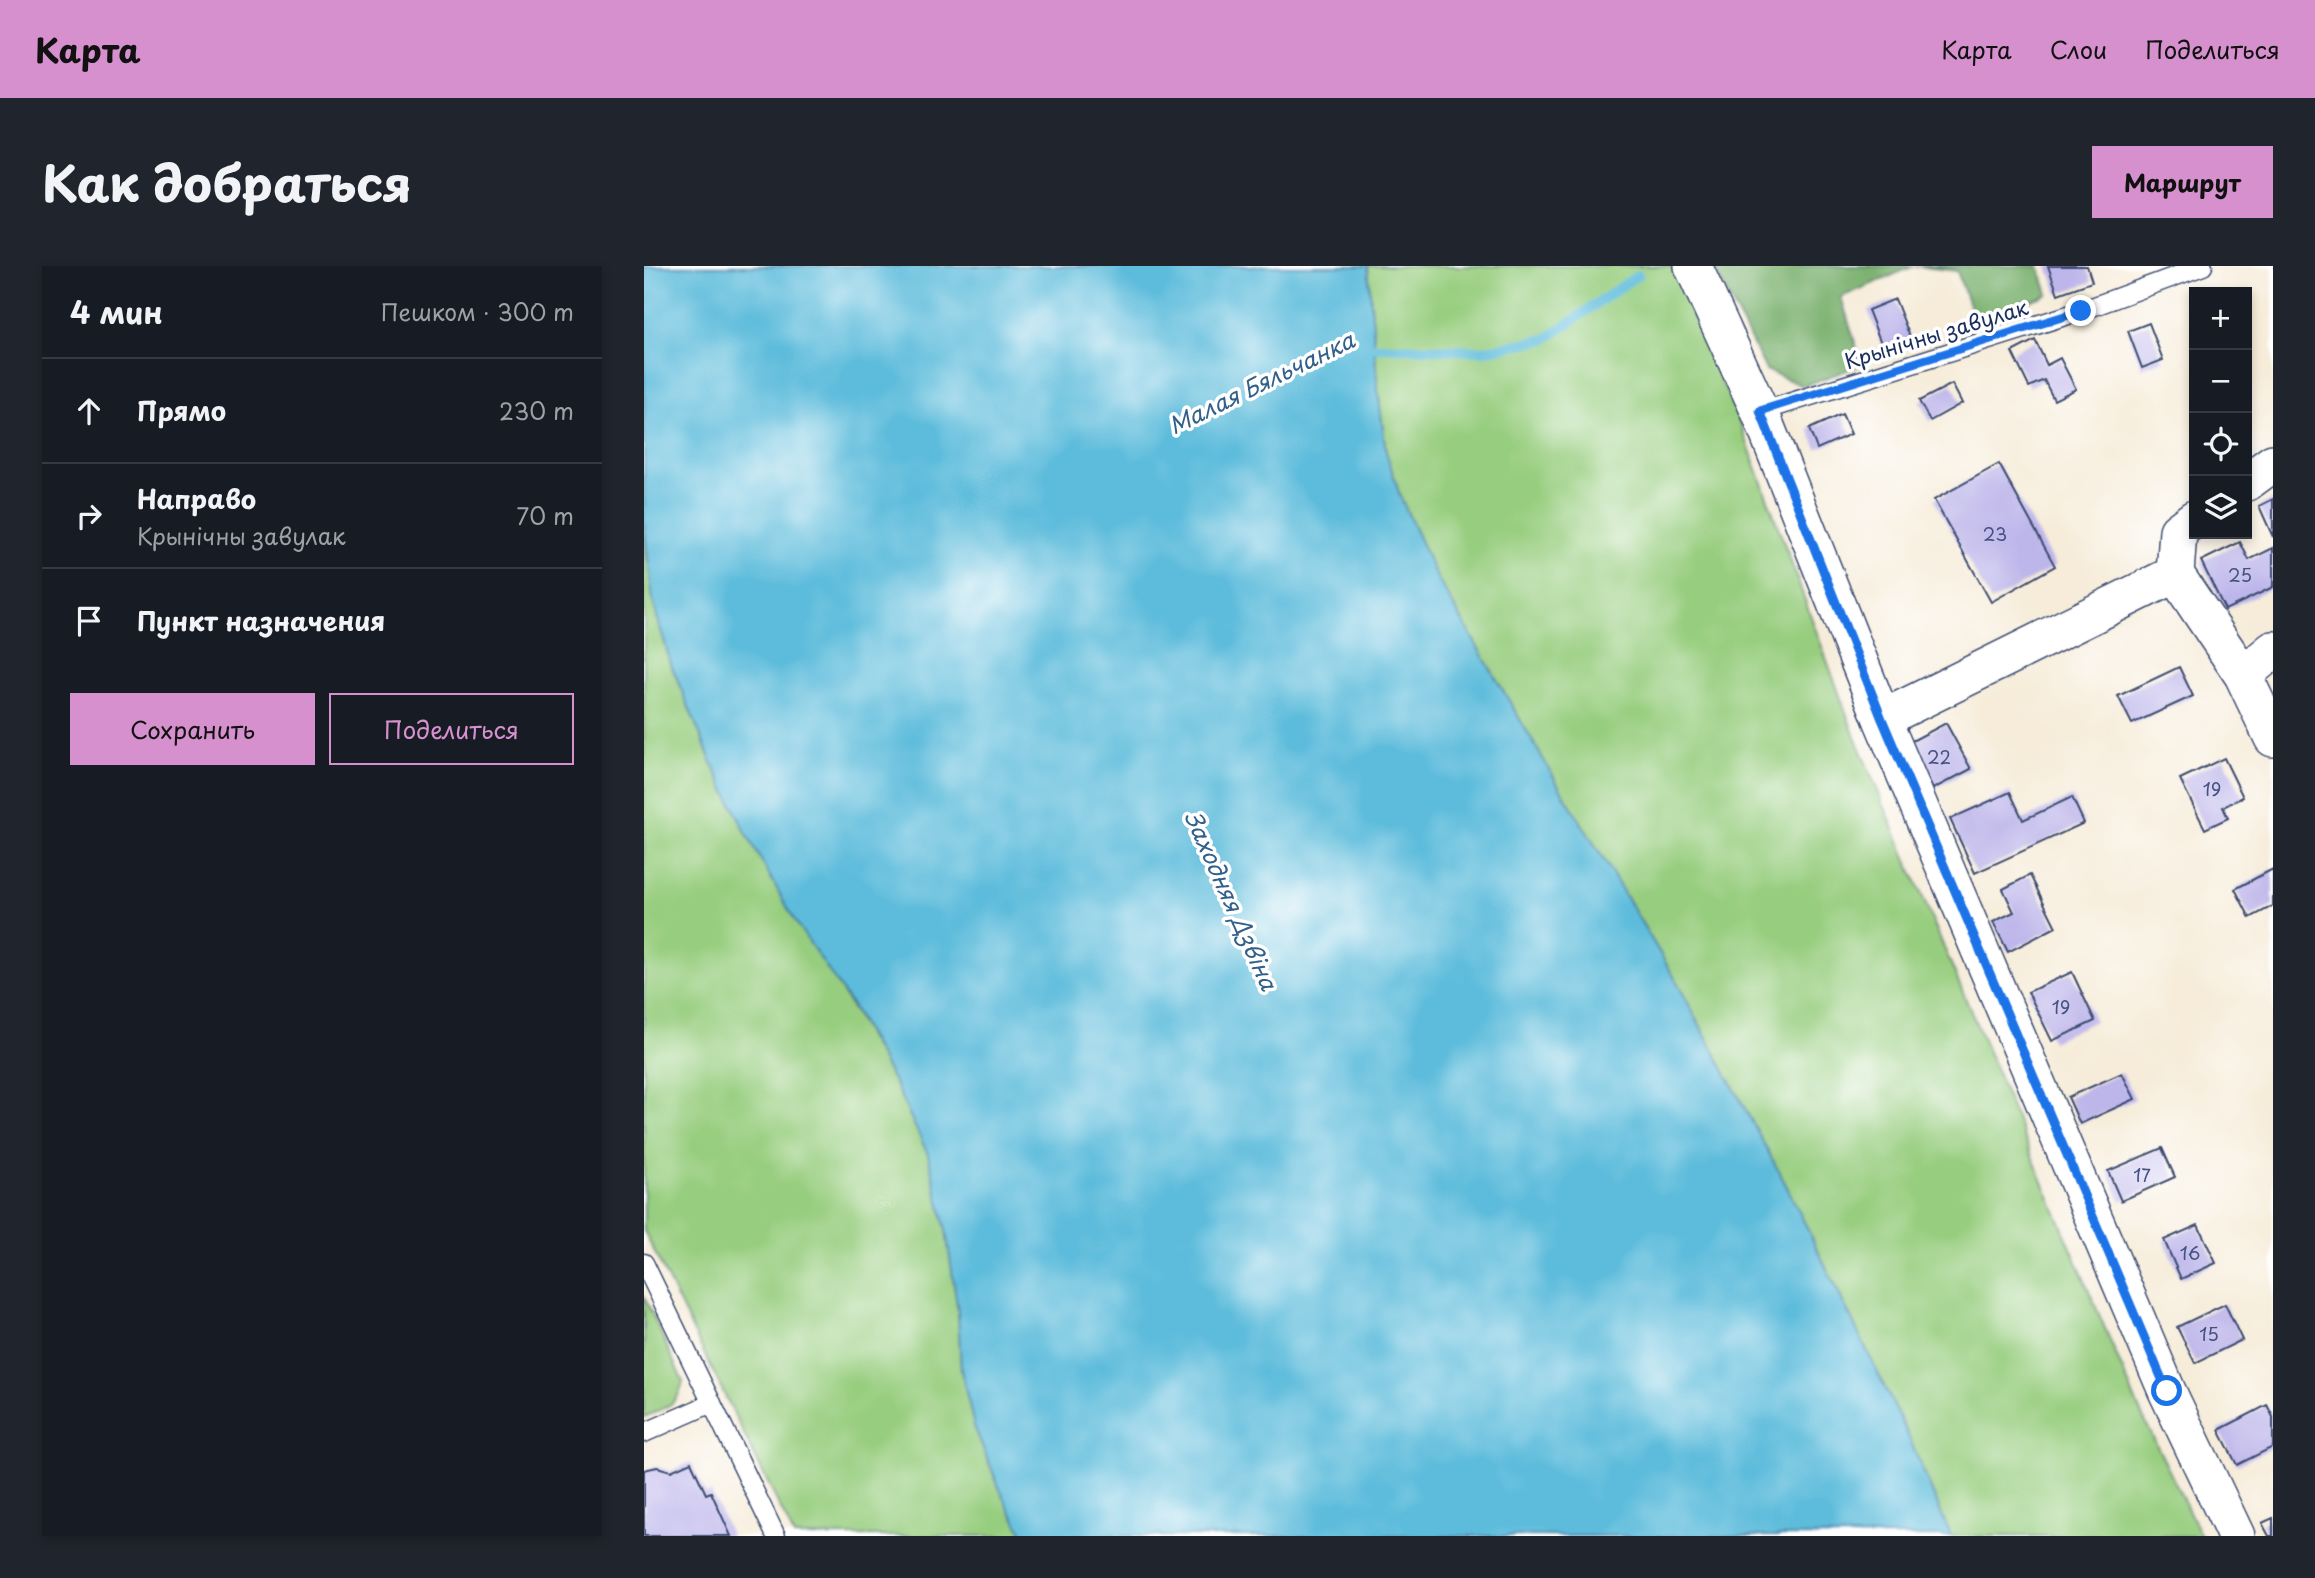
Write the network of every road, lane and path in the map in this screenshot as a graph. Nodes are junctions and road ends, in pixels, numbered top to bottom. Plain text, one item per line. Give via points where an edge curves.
1 (1693, 266) edge
2 (2203, 266) edge
3 (1760, 411) junction
4 (2273, 463) edge
5 (2252, 478) edge
6 (2189, 523) edge
7 (2175, 574) junction
8 (2273, 650) edge
9 (2243, 675) junction
10 (1882, 719) junction
11 (2273, 738) edge
12 (644, 1262) edge
13 (712, 1403) junction
14 (644, 1433) edge
15 (776, 1536) edge
16 (2236, 1536) edge

1 - 3 street
2 - 3 lane, Крынічны завулак via 2081,311
3 - 10 street
4 - 5 street
6 - 7 street via 2178,531
7 - 9 street
7 - 10 street
8 - 9 street
9 - 11 street
10 - 16 street via 2167,1391
12 - 13 lane
13 - 14 lane
13 - 15 lane

